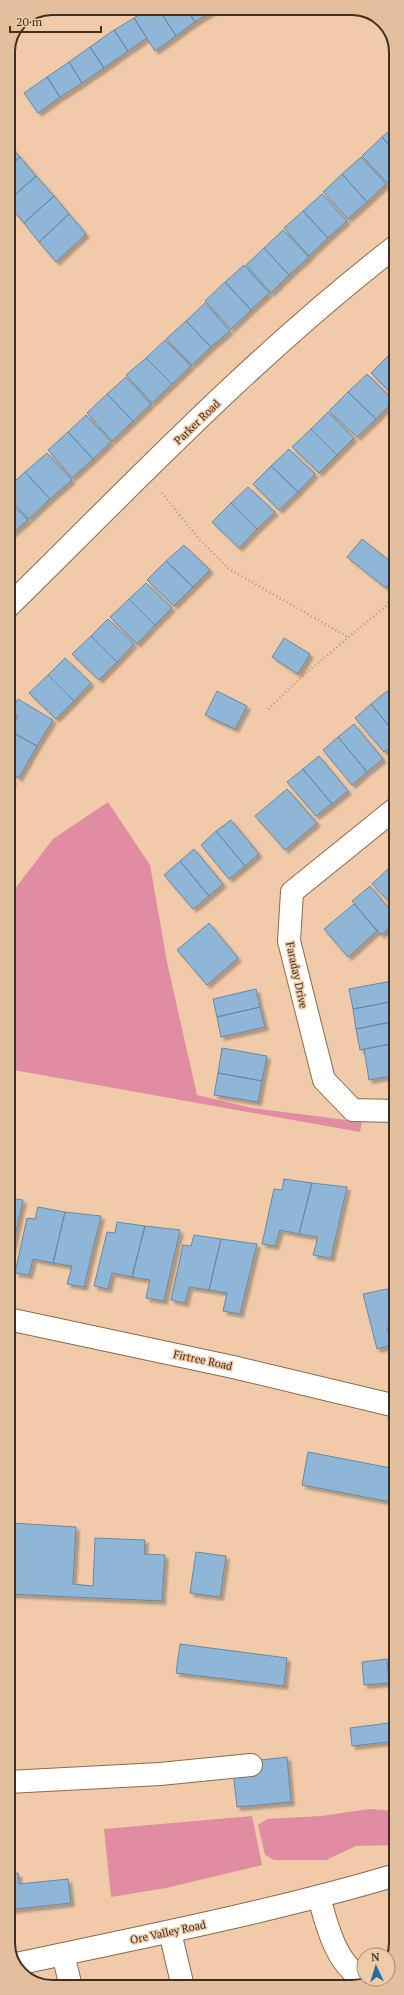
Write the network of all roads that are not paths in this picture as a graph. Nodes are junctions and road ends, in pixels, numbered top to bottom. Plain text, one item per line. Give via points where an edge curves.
1 (389, 251) edge
2 (15, 600) edge
3 (389, 814) edge
4 (389, 1110) edge
5 (15, 1320) edge
6 (389, 1404) edge
7 (250, 1765) dead end
8 (15, 1782) edge
9 (389, 1877) edge
10 (319, 1897) junction
11 (170, 1932) junction
12 (63, 1954) junction
13 (22, 1963) edge
14 (356, 1974) edge
15 (69, 1980) edge
16 (181, 1980) edge

1 - 2 street, Parker Road via 351,280 270,353
3 - 4 street, Faraday Drive via 292,892 289,942 324,1080 353,1110
5 - 6 street, Firtree Road via 234,1367
7 - 8 street via 160,1774
9 - 10 street, Ore Valley Road
10 - 11 street, Ore Valley Road
10 - 14 street via 326,1925 337,1950
11 - 12 street, Ore Valley Road
11 - 16 street
12 - 13 street, Ore Valley Road
12 - 15 street

